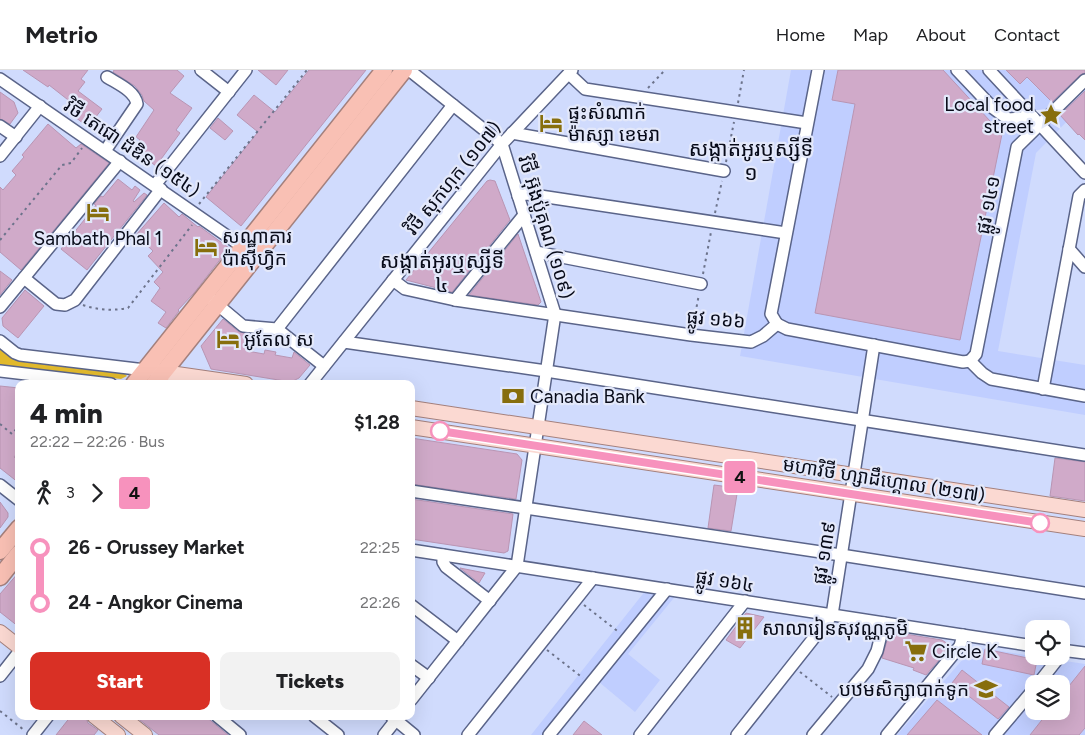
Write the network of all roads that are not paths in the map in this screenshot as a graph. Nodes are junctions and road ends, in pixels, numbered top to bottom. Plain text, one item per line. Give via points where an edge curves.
1 (201, 70) edge
2 (246, 70) edge
3 (384, 70) edge
4 (404, 70) edge
5 (409, 70) edge
6 (818, 70) edge
7 (957, 70) edge
8 (989, 70) edge
9 (570, 72) edge
10 (107, 77) dead end
11 (0, 79) edge
12 (1085, 80) edge
13 (229, 92) junction
14 (452, 105) junction
15 (40, 106) junction
16 (1036, 121) junction
17 (807, 122) junction
18 (0, 126) edge
19 (512, 134) junction
20 (16, 137) junction
21 (502, 144) junction
22 (105, 151) junction
23 (0, 156) edge
24 (120, 161) junction
25 (724, 171) road end
26 (1085, 173) edge
27 (158, 187) junction
28 (1085, 190) edge
29 (518, 196) junction
30 (524, 214) junction
31 (786, 233) junction
32 (243, 247) junction
33 (1069, 249) junction
34 (536, 252) junction
35 (1085, 267) edge
36 (24, 278) junction
37 (392, 280) junction
38 (701, 284) road end
39 (211, 300) junction
40 (455, 300) junction
41 (0, 307) edge
42 (555, 314) junction
43 (777, 324) junction
44 (277, 329) junction
45 (0, 341) edge
46 (344, 342) junction
47 (874, 345) junction
48 (970, 361) junction
49 (324, 366) junction
50 (0, 371) edge
51 (546, 371) junction
52 (154, 375) edge
53 (43, 376) junction
54 (48, 380) edge
55 (76, 380) edge
56 (205, 380) edge
57 (313, 380) edge
58 (1043, 389) junction
59 (1085, 396) edge
60 (415, 409) edge
61 (862, 420) junction
62 (538, 427) junction
63 (415, 428) edge
64 (535, 446) junction
65 (1085, 455) edge
66 (853, 475) junction
67 (0, 486) edge
68 (415, 492) edge
69 (850, 494) junction
70 (15, 497) edge
71 (526, 508) junction
72 (1085, 510) edge
73 (1085, 530) edge
74 (15, 533) edge
75 (0, 551) edge
76 (415, 551) edge
77 (443, 555) junction
78 (841, 555) junction
79 (15, 559) edge
80 (517, 566) junction
81 (0, 577) edge
82 (592, 578) junction
83 (667, 590) junction
84 (1085, 593) edge
85 (490, 601) junction
86 (745, 602) junction
87 (415, 609) edge
88 (832, 615) junction
89 (884, 623) junction
90 (0, 632) edge
91 (963, 635) junction
92 (458, 641) junction
93 (15, 644) edge
94 (1025, 645) edge
95 (1070, 653) edge
96 (1085, 654) edge
97 (15, 657) edge
98 (415, 668) edge
99 (0, 676) edge
100 (429, 678) junction
101 (415, 695) edge
102 (1025, 699) edge
103 (45, 720) edge
104 (99, 720) edge
105 (127, 720) edge
106 (222, 720) edge
107 (319, 720) edge
108 (394, 720) edge
109 (397, 720) edge
110 (32, 735) edge
111 (118, 735) edge
112 (145, 735) edge
113 (240, 735) edge
114 (338, 735) edge
115 (384, 735) edge
116 (414, 735) edge
117 (468, 735) edge
118 (550, 735) edge
119 (640, 735) edge
120 (737, 735) edge
121 (813, 735) edge
122 (887, 735) edge
123 (996, 735) edge

1 - 13 street
2 - 13 street
3 - 32 highway
4 - 39 highway
5 - 14 street, វិថី អ៊ុងប៉ូគុណ (១០៩)
6 - 17 street
7 - 16 street via 1008,119
8 - 16 street
9 - 17 street via 585,89
9 - 19 street, វិថី សុកហុក (១០៧)
10 - 22 street via 132,94 137,104
11 - 15 street, វិថី តេជោ ដំឌិន (១៥៤)
12 - 16 street, ផ្លូវ ១៤១
13 - 27 street
14 - 21 street, វិថី អ៊ុងប៉ូគុណ (១០៩)
14 - 44 street
15 - 20 street
15 - 22 street, វិថី តេជោ ដំឌិន (១៥៤)
16 - 26 street
16 - 48 street, ផ្លូវ ១៤១ via 1017,147 976,354
17 - 31 street
18 - 20 street
19 - 21 street, វិថី សុកហុក (១០៧)
19 - 25 street
20 - 23 street
21 - 29 street, វិថី អ៊ុងប៉ូគុណ (១០៩)
21 - 37 street, វិថី សុកហុក (១០៧)
22 - 24 street, វិថី តេជោ ដំឌិន (១៥៤)
24 - 27 street, វិថី តេជោ ដំឌិន (១៥៤)
24 - 36 street
27 - 32 street, វិថី តេជោ ដំឌិន (១៥៤)
27 - 36 street via 75,300 65,305 56,304
28 - 33 street via 1079,196
29 - 30 street, វិថី អ៊ុងប៉ូគុណ (១០៩)
29 - 31 street via 527,194
30 - 34 street, វិថី អ៊ុងប៉ូគុណ (១០៩)
30 - 40 street
31 - 43 street via 771,314
32 - 39 highway
33 - 35 street
33 - 58 street
34 - 38 street
34 - 42 street, វិថី អ៊ុងប៉ូគុណ (១០៩)
36 - 41 street
37 - 40 street, ផ្លូវ ១៦៦ via 404,289
37 - 46 street, វិថី សុកហុក (១០៧)
39 - 44 street via 243,326
39 - 52 highway
40 - 42 street, ផ្លូវ ១៦៦
42 - 43 street, ផ្លូវ ១៦៦ via 751,342
42 - 51 street, វិថី អ៊ុងប៉ូគុណ (១០៩)
43 - 47 street via 788,329
44 - 49 street
45 - 52 street via 20,355
46 - 49 street, វិថី សុកហុក (១០៧)
46 - 51 street
47 - 48 street
47 - 61 street, ផ្លូវ ១៣៩
48 - 58 street via 991,379
49 - 57 street, វិថី សុកហុក (១០៧)
50 - 53 street
51 - 61 street
51 - 62 street, វិថី អ៊ុងប៉ូគុណ (១០៩)
52 - 56 main road
53 - 54 street
53 - 55 street
58 - 59 street
60 - 62 main road, មហាវិថី ហ្សាដឹហ្គោល (២១៧)
61 - 65 street
61 - 66 street, ផ្លូវ ១៣៩
62 - 64 street, វិថី អ៊ុងប៉ូគុណ (១០៩)
62 - 66 main road, មហាវិថី ហ្សាដឹហ្គោល (២១៧)
63 - 64 main road, មហាវិថី ហ្សាដឹហ្គោល (២១៧)
64 - 69 main road, មហាវិថី ហ្សាដឹហ្គោល (២១៧)
64 - 71 street, វិថី អ៊ុងប៉ូគុណ (១០៩)
66 - 69 street, ផ្លូវ ១៣៩
66 - 72 main road, មហាវិថី ហ្សាដឹហ្គោល (២១៧)
67 - 70 street
68 - 71 street
69 - 73 main road, មហាវិថី ហ្សាដឹហ្គោល (២១៧)
69 - 78 street, ផ្លូវ ១៣៩
71 - 78 street
71 - 80 street, វិថី អ៊ុងប៉ូគុណ (១០៩)
74 - 75 highway
76 - 77 street, ផ្លូវ ១៦៤
77 - 80 street, ផ្លូវ ១៦៤
77 - 85 street via 446,567
78 - 84 street
78 - 88 street, ផ្លូវ ១៣៩
79 - 81 highway
80 - 82 street, ផ្លូវ ១៦៤
80 - 85 street, វិថី អ៊ុងប៉ូគុណ (១០៩)
82 - 83 street, ផ្លូវ ១៦៤
82 - 117 street
83 - 86 street, ផ្លូវ ១៦៤
83 - 118 street
85 - 92 street, វិថី អ៊ុងប៉ូគុណ (១០៩)
86 - 88 street, ផ្លូវ ១៦៤
86 - 119 street
87 - 92 street
88 - 89 street, ផ្លូវ ១៦៤
88 - 120 street
89 - 91 street, ផ្លូវ ១៦៤
89 - 121 street via 873,660
90 - 93 main road
91 - 94 street, ផ្លូវ ១៦៤
91 - 122 street via 960,646
92 - 100 street, វិថី អ៊ុងប៉ូគុណ (១០៩)
95 - 96 street
97 - 99 street
98 - 100 street
100 - 101 street, វិថី អ៊ុងប៉ូគុណ (១០៩)
102 - 123 street
103 - 110 street
104 - 111 main road
105 - 112 main road
106 - 113 street
107 - 114 street
108 - 115 street
109 - 116 street

